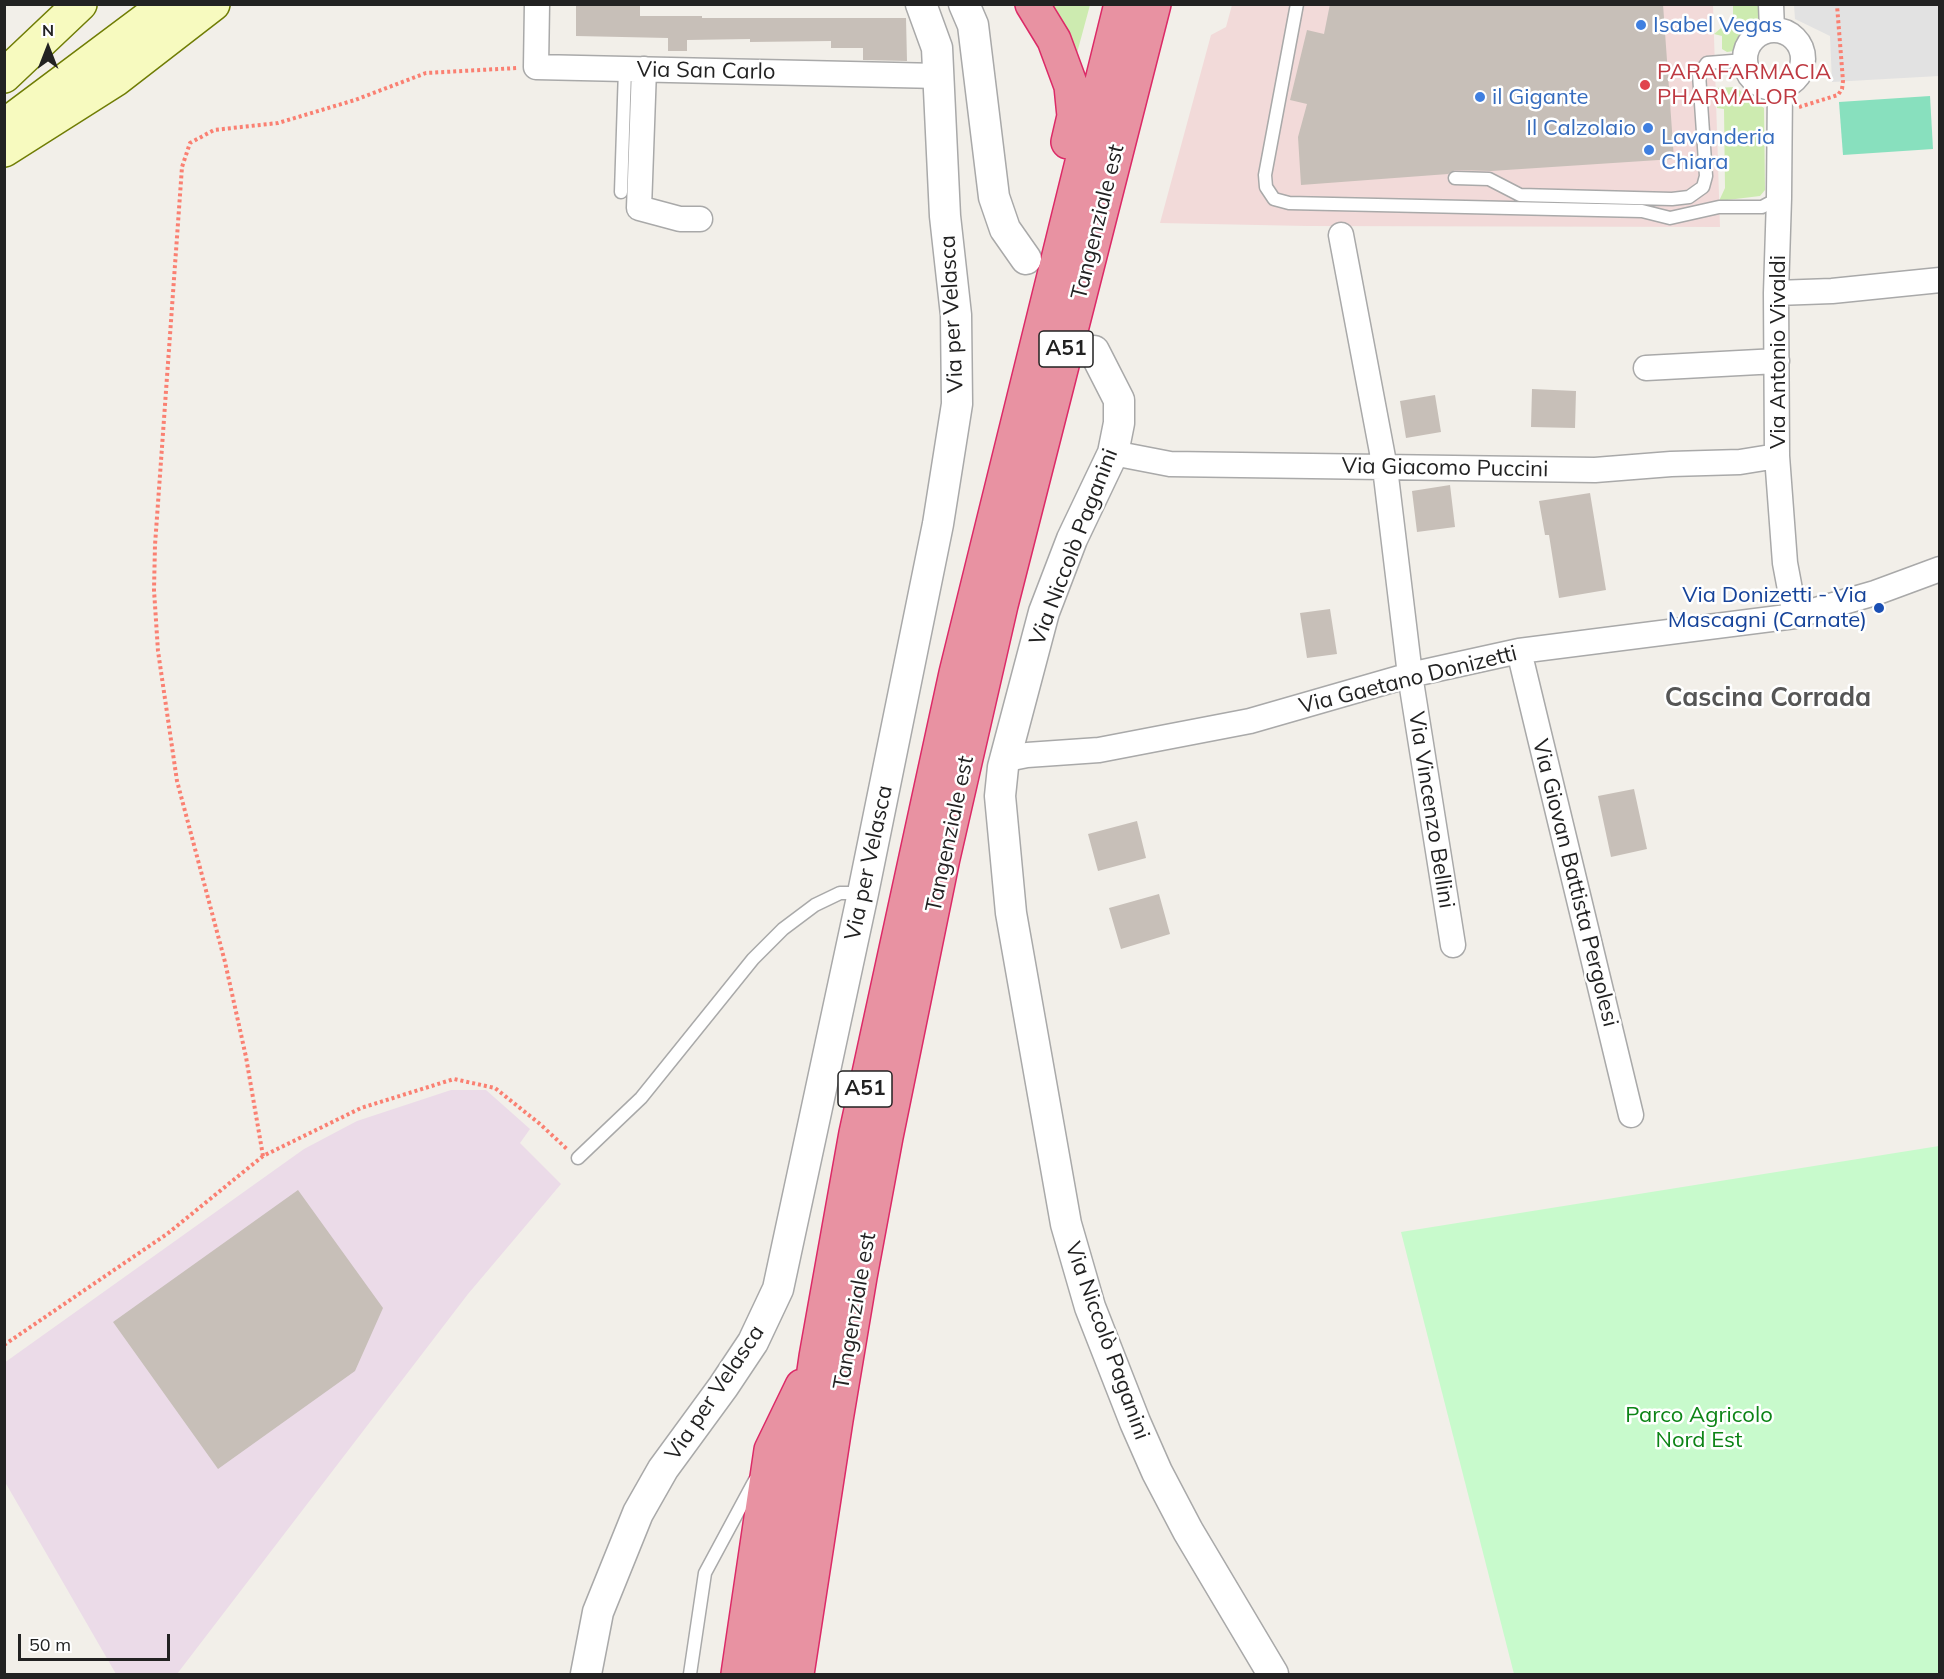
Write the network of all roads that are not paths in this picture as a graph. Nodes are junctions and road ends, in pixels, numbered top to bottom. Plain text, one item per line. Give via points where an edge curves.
1 (80, 4) edge
2 (132, 4) edge
3 (167, 4) edge
4 (213, 4) edge
5 (537, 4) edge
6 (921, 4) edge
7 (964, 4) edge
8 (1032, 4) edge
9 (1120, 4) edge
10 (1154, 4) edge
11 (1172, 4) edge
12 (1297, 4) edge
13 (1771, 4) edge
14 (1772, 30) junction
15 (1745, 60) junction
16 (634, 69) junction
17 (4, 76) edge
18 (939, 76) junction
19 (1780, 87) junction
20 (1130, 94) junction
21 (4, 106) edge
22 (4, 126) edge
23 (4, 150) edge
24 (1455, 178) dead end
25 (621, 192) dead end
26 (1779, 198) junction
27 (700, 219) dead end
28 (1341, 235) dead end
29 (1061, 242) junction
30 (1026, 259) dead end
31 (1940, 280) edge
32 (1776, 293) junction
33 (1095, 351) dead end
34 (1777, 361) junction
35 (1646, 368) dead end
36 (1113, 453) junction
37 (1777, 456) junction
38 (1384, 468) junction
39 (1940, 569) edge
40 (1795, 615) junction
41 (1519, 651) junction
42 (1410, 675) junction
43 (1009, 757) junction
44 (863, 893) junction
45 (1453, 945) dead end
46 (1631, 1114) dead end
47 (578, 1158) road end
48 (816, 1357) junction
49 (771, 1450) junction
50 (586, 1674) edge
51 (690, 1674) edge
52 (738, 1674) edge
53 (770, 1674) edge
54 (797, 1674) edge
55 (1273, 1674) edge

1 - 17 main road
2 - 21 main road
3 - 22 main road
4 - 23 main road via 116,79
5 - 16 street, Via San Carlo via 536,66
6 - 18 street, Via per Velasca via 937,48
7 - 30 street via 973,25 994,197 1005,229
8 - 29 highway via 1060,54 1073,96 1074,116 1057,190
9 - 29 highway, Tangenziale est / A51
10 - 20 highway, Tangenziale est / A51
11 - 20 highway via 1156,66
12 - 26 lane via 1265,175 1266,187 1274,199 1289,203 1642,211 1670,218 1719,207 1762,207
13 - 14 street
14 - 15 street via 1755,37
14 - 19 street via 1790,34 1804,57 1795,80
15 - 19 street via 1760,84
15 - 24 lane via 1707,63 1699,74 1706,176 1702,187 1689,197 1520,195 1489,179
16 - 18 street, Via San Carlo
16 - 25 lane
16 - 27 street via 639,208 680,219
18 - 44 street, Via per Velasca via 945,216 956,315 957,404 938,524
19 - 26 street, Via Antonio Vivaldi
20 - 54 highway, Tangenziale est / A51 via 1001,605 943,858 860,1277
26 - 32 street, Via Antonio Vivaldi
28 - 38 street, Via Vincenzo Bellini
29 - 48 highway, Tangenziale est / A51 via 953,684 856,1133
31 - 32 street
32 - 34 street, Via Antonio Vivaldi
33 - 36 street, Via Niccolò Paganini via 1119,400
34 - 35 street
34 - 37 street, Via Antonio Vivaldi
36 - 38 street, Via Giacomo Puccini via 1170,464
36 - 43 street, Via Niccolò Paganini via 1072,539 1044,612
37 - 38 street, Via Giacomo Puccini via 1740,462 1595,470
37 - 40 street, Via Antonio Vivaldi via 1785,563
38 - 42 street, Via Vincenzo Bellini
39 - 40 street, Via Gaetano Donizetti via 1875,593
40 - 41 street, Via Gaetano Donizetti
41 - 42 street, Via Gaetano Donizetti
41 - 46 street, Via Giovan Battista Pergolesi
42 - 43 street, Via Gaetano Donizetti via 1250,721 1099,750 1027,760
42 - 45 street, Via Vincenzo Bellini
43 - 55 street, Via Niccolò Paganini via 1000,796 1011,913 1066,1224 1090,1307 1134,1422 1188,1531
44 - 47 lane via 840,893 815,905 783,929 753,959 641,1098
44 - 50 street, Via per Velasca via 778,1289 753,1342 663,1469 638,1513 598,1612
48 - 49 highway
48 - 53 highway, Tangenziale est / A51
49 - 51 lane via 705,1573
49 - 52 highway

